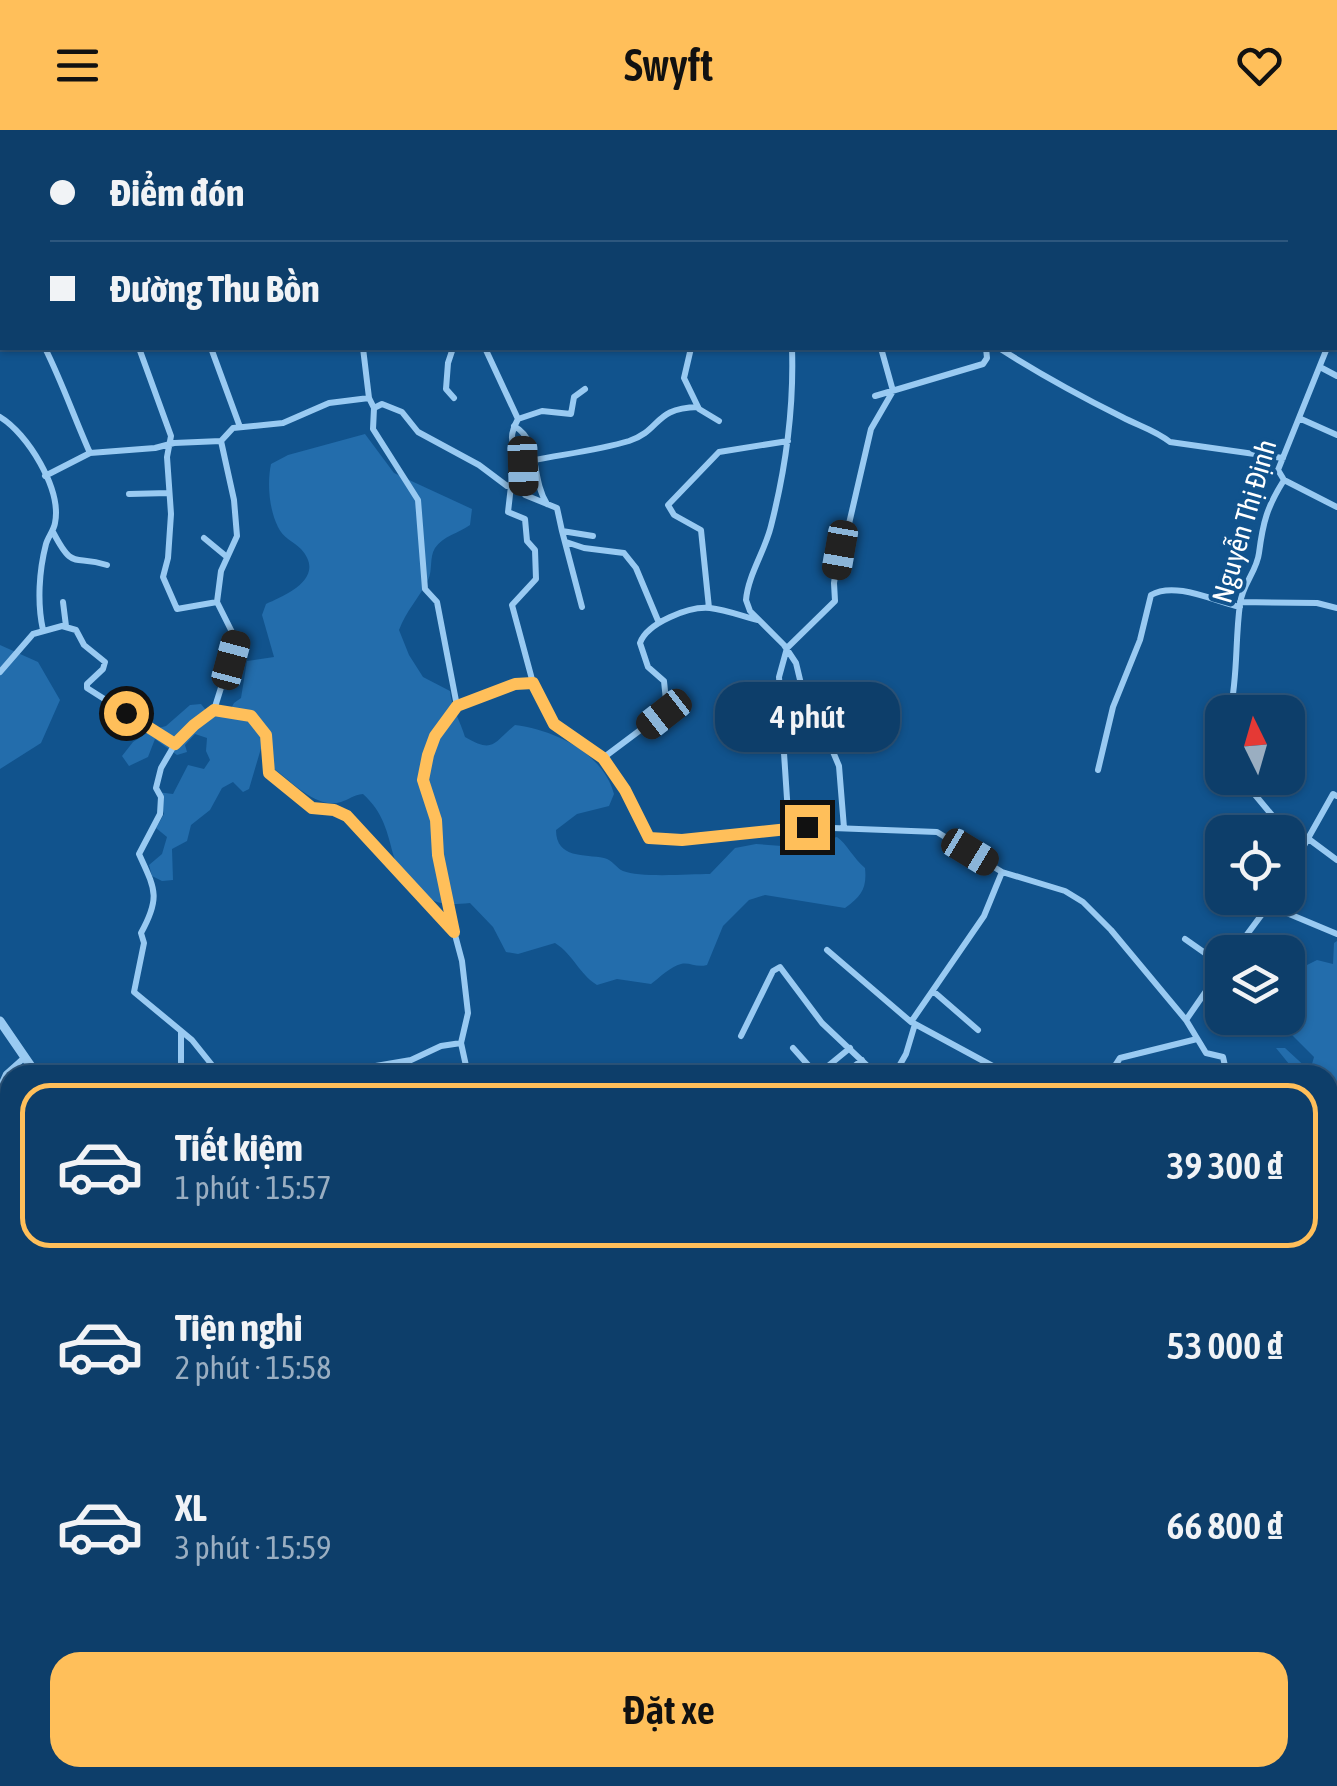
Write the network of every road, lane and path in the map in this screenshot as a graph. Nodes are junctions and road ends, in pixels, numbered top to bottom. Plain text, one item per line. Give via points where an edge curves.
1 (47, 350) edge
2 (140, 350) edge
3 (212, 350) edge
4 (362, 350) edge
5 (452, 350) edge
6 (486, 350) edge
7 (691, 350) edge
8 (792, 350) edge
9 (882, 350) edge
10 (986, 350) edge
11 (1001, 350) edge
12 (1325, 350) edge
13 (1320, 368) junction
14 (1337, 376) edge
15 (585, 389) dead end
16 (894, 390) junction
17 (875, 396) dead end
18 (370, 398) junction
19 (454, 398) dead end
20 (698, 407) junction
21 (374, 408) junction
22 (0, 417) edge
23 (1301, 419) junction
24 (719, 421) dead end
25 (516, 422) junction
26 (240, 428) junction
27 (1337, 435) edge
28 (221, 441) junction
29 (788, 441) junction
30 (169, 444) junction
31 (90, 453) junction
32 (1283, 458) junction
33 (534, 460) junction
34 (523, 466) junction
35 (45, 476) junction
36 (1284, 480) junction
37 (511, 486) junction
38 (170, 493) junction
39 (129, 494) dead end
40 (548, 504) junction
41 (1337, 507) edge
42 (52, 530) junction
43 (562, 531) junction
44 (592, 536) dead end
45 (204, 538) dead end
46 (566, 542) junction
47 (227, 557) junction
48 (107, 565) dead end
49 (63, 602) dead end
50 (217, 602) junction
51 (1240, 604) junction
52 (582, 607) dead end
53 (708, 608) junction
54 (1337, 608) edge
55 (759, 620) junction
56 (660, 623) junction
57 (66, 626) junction
58 (43, 630) junction
59 (787, 648) junction
60 (0, 672) edge
61 (533, 683) junction
62 (1234, 695) edge
63 (457, 706) junction
64 (214, 710) junction
65 (175, 744) junction
66 (603, 758) junction
67 (1098, 770) dead end
68 (1336, 793) edge
69 (1255, 795) edge
70 (1272, 815) edge
71 (844, 828) junction
72 (789, 829) junction
73 (1310, 840) junction
74 (1305, 847) edge
75 (1337, 860) edge
76 (1002, 872) junction
77 (1263, 915) edge
78 (1292, 915) edge
79 (454, 932) junction
80 (1337, 934) edge
81 (1247, 935) edge
82 (1185, 939) dead end
83 (827, 950) dead end
84 (1205, 954) edge
85 (933, 991) junction
86 (1205, 992) edge
87 (1186, 1020) junction
88 (0, 1021) edge
89 (913, 1023) junction
90 (978, 1030) dead end
91 (181, 1032) junction
92 (741, 1036) dead end
93 (1197, 1038) junction
94 (461, 1043) junction
95 (794, 1048) dead end
96 (850, 1048) junction
97 (25, 1057) junction
98 (862, 1060) junction
99 (18, 1065) edge
100 (30, 1065) edge
101 (181, 1065) edge
102 (212, 1065) edge
103 (382, 1065) edge
104 (466, 1065) edge
105 (808, 1065) edge
106 (829, 1065) edge
107 (856, 1065) edge
108 (867, 1065) edge
109 (900, 1065) edge
110 (991, 1065) edge
111 (1115, 1065) edge
112 (1224, 1065) edge

1 - 31 street
2 - 30 street
3 - 26 street
4 - 18 street
5 - 19 street via 446,389
6 - 25 street
7 - 20 street via 684,378
8 - 29 street
9 - 16 street
10 - 16 street via 983,364
11 - 32 street via 1170,442
12 - 13 street, Nguyễn Thị Định
13 - 14 street
13 - 23 street, Nguyễn Thị Định
15 - 25 street via 574,398 571,414 542,410
16 - 17 street
16 - 59 street via 872,429 840,550 835,601
18 - 21 street
18 - 26 street
20 - 24 street
20 - 33 street via 676,408 630,440
21 - 37 street via 402,412 418,432
21 - 63 street via 373,429 418,500 425,589 437,602
22 - 35 street via 28,442
23 - 27 street
23 - 32 street, Nguyễn Thị Định
25 - 33 street
25 - 34 street via 511,440
26 - 28 street
28 - 30 street
28 - 47 street via 238,533
29 - 53 street via 719,452 668,506 701,530
29 - 55 street via 770,529 746,592
30 - 31 street
30 - 38 street
31 - 35 street
32 - 36 street, Nguyễn Thị Định via 1278,474
33 - 40 street via 537,488
34 - 37 street
34 - 40 street via 524,495
35 - 42 street
36 - 41 street
36 - 51 street, Nguyễn Thị Định via 1268,506 1259,556
37 - 61 street via 508,512 524,520 534,550 536,579 512,605
38 - 39 street
38 - 50 street via 163,577 168,592 179,610
40 - 43 street via 556,508
42 - 48 street via 73,560
42 - 58 street via 42,571
43 - 44 street
43 - 46 street
45 - 47 street
46 - 52 street
46 - 56 street via 624,553
47 - 50 street
49 - 57 street
50 - 64 street via 236,640
51 - 54 street
51 - 62 street, Nguyễn Thị Định
51 - 67 street via 1177,591 1151,595
53 - 55 street
53 - 56 street
55 - 59 street
56 - 66 street via 640,643 648,667 664,681 667,710
57 - 58 street
57 - 65 street via 105,662 87,688
58 - 60 street
59 - 71 street via 806,709 839,766
59 - 72 street via 779,676
61 - 63 street
61 - 66 street via 554,724
63 - 79 street via 435,736 423,780
64 - 65 street
64 - 79 street via 256,720 266,735 269,773 312,808 347,816
65 - 91 street via 156,788 160,814 139,854 155,888 134,992
66 - 72 street via 649,838
68 - 73 street
69 - 70 street
71 - 72 street
71 - 76 street via 937,832
73 - 74 street
73 - 75 street
76 - 85 street via 984,916
76 - 87 street via 1083,902
77 - 81 street
78 - 80 street
79 - 94 street via 468,1013
82 - 84 street
83 - 89 street
85 - 89 street
85 - 90 street
86 - 87 street
87 - 93 street
88 - 97 street
89 - 109 street
89 - 110 street
91 - 101 street
91 - 102 street
92 - 96 street via 780,967
93 - 111 street via 1120,1058
93 - 112 street via 1206,1054 1223,1057
94 - 103 street
94 - 104 street
95 - 105 street
96 - 98 street
96 - 106 street
97 - 99 street
97 - 100 street
98 - 107 street
98 - 108 street

